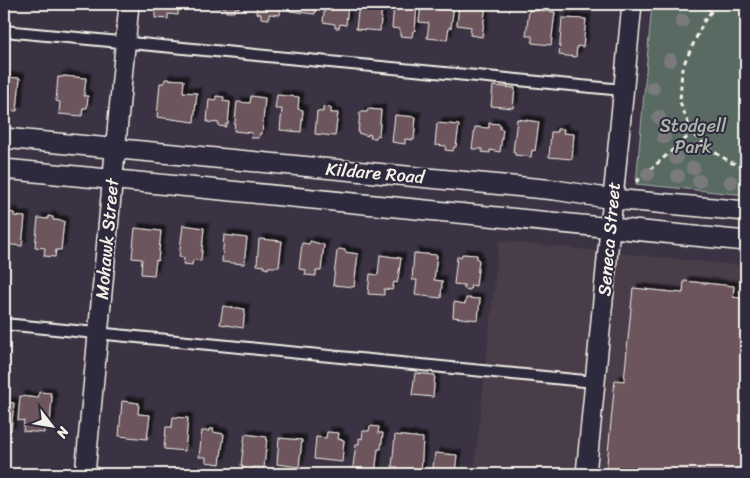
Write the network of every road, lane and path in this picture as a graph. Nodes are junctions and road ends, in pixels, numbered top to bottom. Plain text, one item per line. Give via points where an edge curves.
1 (129, 4) edge
2 (632, 4) edge
3 (698, 4) edge
4 (717, 4) edge
5 (712, 10) junction
6 (4, 31) edge
7 (126, 43) junction
8 (623, 90) junction
9 (692, 133) junction
10 (4, 138) edge
11 (116, 149) junction
12 (746, 165) edge
13 (4, 170) edge
14 (113, 180) junction
15 (634, 183) dead end
16 (613, 198) junction
17 (746, 211) edge
18 (610, 228) junction
19 (746, 241) edge
20 (4, 324) edge
21 (98, 333) junction
22 (595, 382) junction
23 (85, 474) edge
24 (586, 474) edge

1 - 7 street, Mohawk Street
2 - 8 street, Seneca Street
3 - 5 path
4 - 5 path
5 - 9 path via 682,68 680,102
6 - 7 lane
7 - 8 lane
7 - 11 street, Mohawk Street
8 - 16 street, Seneca Street
9 - 12 path via 725,158
9 - 15 path
10 - 11 street, Kildare Road
11 - 14 street, Mohawk Street
11 - 16 street, Kildare Road
13 - 14 street, Kildare Road
14 - 18 street, Kildare Road
14 - 21 street, Mohawk Street
16 - 17 street, Kildare Road
16 - 18 street, Seneca Street
18 - 19 street, Kildare Road
18 - 22 street, Seneca Street
20 - 21 lane
21 - 22 lane
21 - 23 street, Mohawk Street
22 - 24 street, Seneca Street

